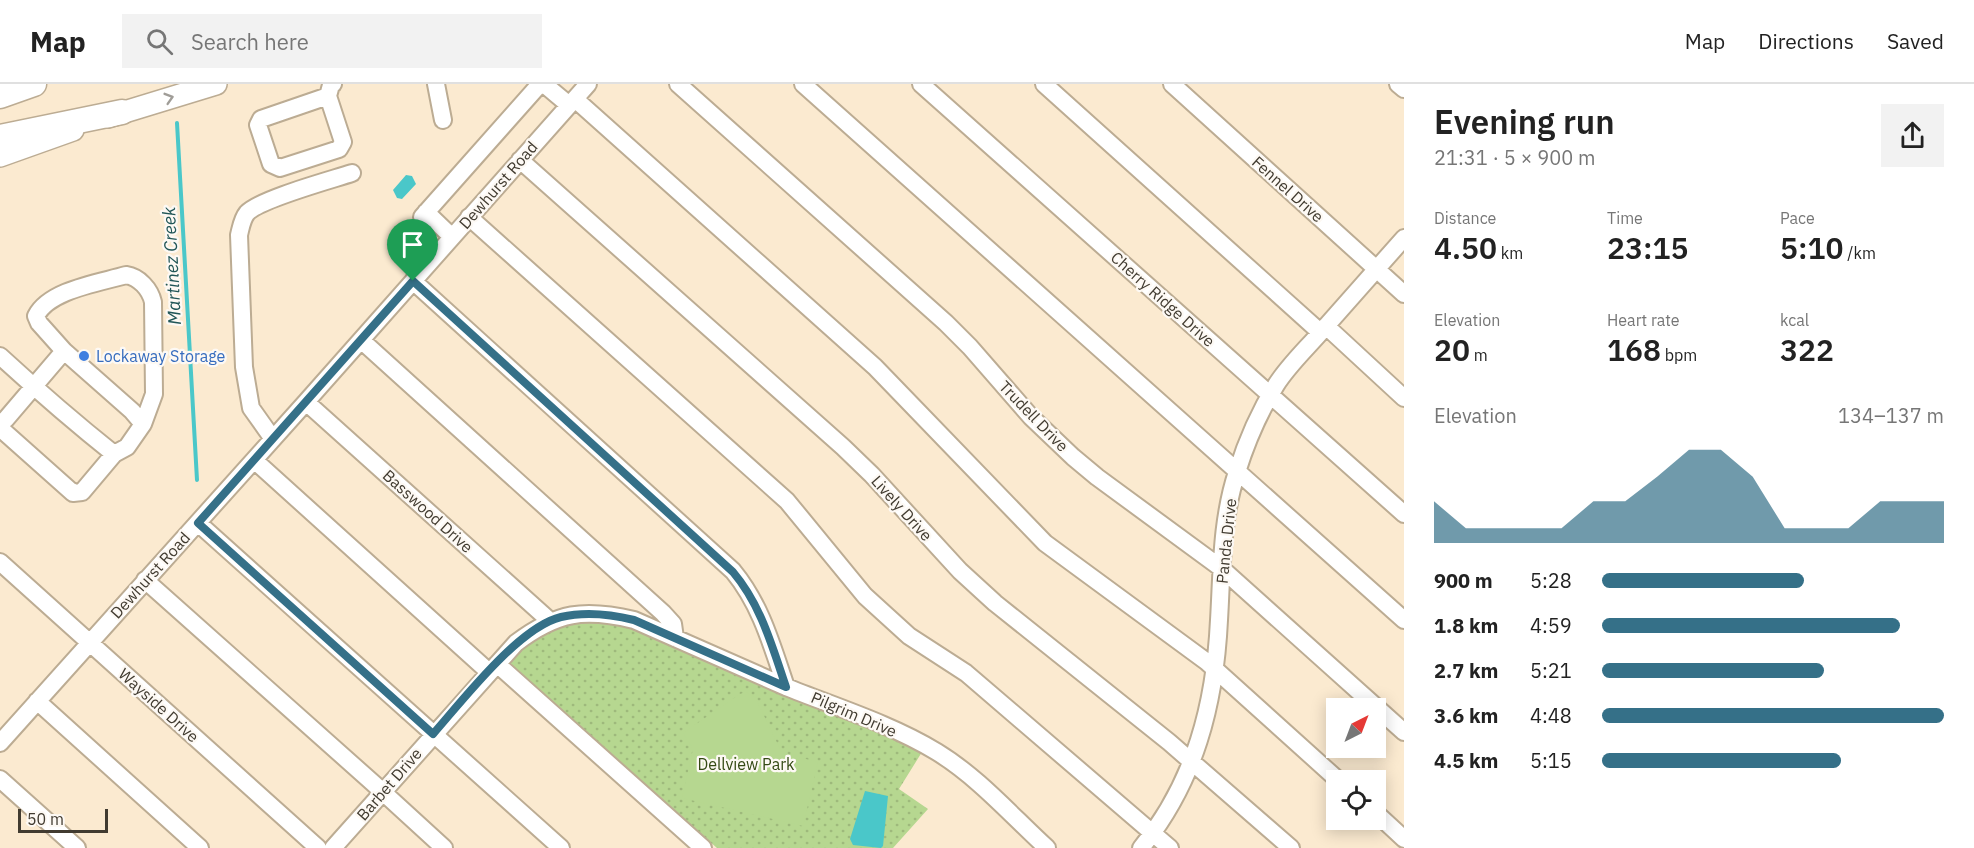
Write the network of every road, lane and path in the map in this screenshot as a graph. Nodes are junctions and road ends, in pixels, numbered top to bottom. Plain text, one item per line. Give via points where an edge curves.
1 (24, 84) edge
2 (34, 84) edge
3 (216, 84) edge
4 (436, 84) edge
5 (542, 84) edge
6 (588, 84) edge
7 (678, 84) edge
8 (803, 84) edge
9 (921, 84) edge
10 (1044, 84) edge
11 (1172, 84) edge
12 (1398, 84) edge
13 (1404, 89) edge
14 (331, 90) edge
15 (0, 91) edge
16 (0, 96) edge
17 (572, 102) junction
18 (122, 112) junction
19 (443, 120) dead end
20 (0, 137) edge
21 (0, 156) edge
22 (520, 160) junction
23 (352, 173) dead end
24 (469, 217) junction
25 (452, 237) junction
26 (1404, 238) edge
27 (1376, 270) junction
28 (413, 281) junction
29 (1404, 294) edge
30 (1323, 329) junction
31 (362, 340) junction
32 (64, 351) junction
33 (0, 356) edge
34 (34, 386) junction
35 (1271, 394) junction
36 (1404, 398) edge
37 (306, 402) junction
38 (0, 423) edge
39 (143, 424) junction
40 (0, 428) edge
41 (273, 439) junction
42 (114, 454) junction
43 (254, 460) junction
44 (1237, 472) junction
45 (1404, 514) edge
46 (198, 523) junction
47 (0, 562) edge
48 (1221, 568) junction
49 (145, 580) junction
50 (1404, 620) edge
51 (550, 621) junction
52 (675, 638) junction
53 (90, 642) junction
54 (493, 668) junction
55 (1215, 670) junction
56 (786, 687) junction
57 (37, 701) junction
58 (1404, 732) edge
59 (433, 734) junction
60 (0, 743) edge
61 (1191, 760) junction
62 (1327, 770) edge
63 (0, 779) edge
64 (382, 792) junction
65 (1386, 822) edge
66 (1154, 833) junction
67 (1404, 839) edge
68 (77, 848) edge
69 (200, 848) edge
70 (318, 848) edge
71 (333, 848) edge
72 (444, 848) edge
73 (561, 848) edge
74 (703, 848) edge
75 (1047, 848) edge
76 (1141, 848) edge
77 (1170, 848) edge
78 (1291, 848) edge

1 - 15 highway
2 - 16 highway
18 -> 3 main road
4 - 19 street
5 - 17 street
5 - 25 street via 424,214
6 - 17 street, Dewhurst Road
7 - 48 street, Trudell Drive via 946,323 1072,457
8 - 44 street
9 - 35 street, Cherry Ridge Drive
10 - 30 street
11 - 27 street, Fennel Drive
12 - 13 street
14 - 14 street via 261,118 258,125 271,164 280,168 339,149 343,142
17 - 22 street, Dewhurst Road
17 - 55 street via 875,367 1045,543
18 - 20 highway
18 - 21 main road
22 - 24 street, Dewhurst Road
22 - 61 street, Lively Drive via 843,447 995,603
23 - 41 street via 266,201 248,212 241,222 244,367 251,408
24 - 25 street, Dewhurst Road
24 - 66 street via 787,501 865,596 909,636 966,673
25 - 28 street, Dewhurst Road
26 - 27 street, Panda Drive
27 - 29 street, Fennel Drive
27 - 30 street, Panda Drive
28 - 31 street, Dewhurst Road
28 - 56 street via 733,572 761,613
30 - 35 street, Panda Drive
30 - 36 street
31 - 37 street, Dewhurst Road
31 - 52 street via 663,613 674,624
32 - 34 street
32 - 39 street
32 - 39 street via 39,323 36,316 41,306 57,296 133,276 150,292 153,302 154,394
33 - 34 street
34 - 38 street
34 - 42 street
35 - 44 street, Panda Drive
35 - 45 street, Cherry Ridge Drive
37 - 41 street, Dewhurst Road
37 - 51 street, Basswood Drive
39 - 42 street via 127,447
40 - 42 street via 73,494 82,492
41 - 43 street, Dewhurst Road
43 - 46 street, Dewhurst Road
43 - 54 street
44 - 48 street, Panda Drive via 1226,515
44 - 50 street
46 - 49 street, Dewhurst Road
46 - 59 street
47 - 53 street, Wayside Drive
48 - 55 street, Panda Drive
48 - 58 street, Trudell Drive
49 - 53 street, Dewhurst Road
49 - 64 street
51 - 52 street, Barbet Drive via 585,613 609,614
51 - 54 street, Barbet Drive via 516,643
52 - 56 street, Barbet Drive
53 - 57 street, Dewhurst Road
53 - 70 street, Wayside Drive
54 - 59 street, Barbet Drive
54 - 74 street
55 - 61 street, Panda Drive via 1206,717
55 - 62 street
56 - 75 street, Pilgrim Drive via 871,720 936,751 967,774
57 - 60 street, Dewhurst Road
57 - 69 street
59 - 64 street, Barbet Drive
59 - 73 street
61 - 66 street, Panda Drive via 1178,795
61 - 78 street, Lively Drive
63 - 68 street
64 - 71 street, Barbet Drive
64 - 72 street
65 - 67 street
66 - 76 street, Panda Drive
66 - 77 street

